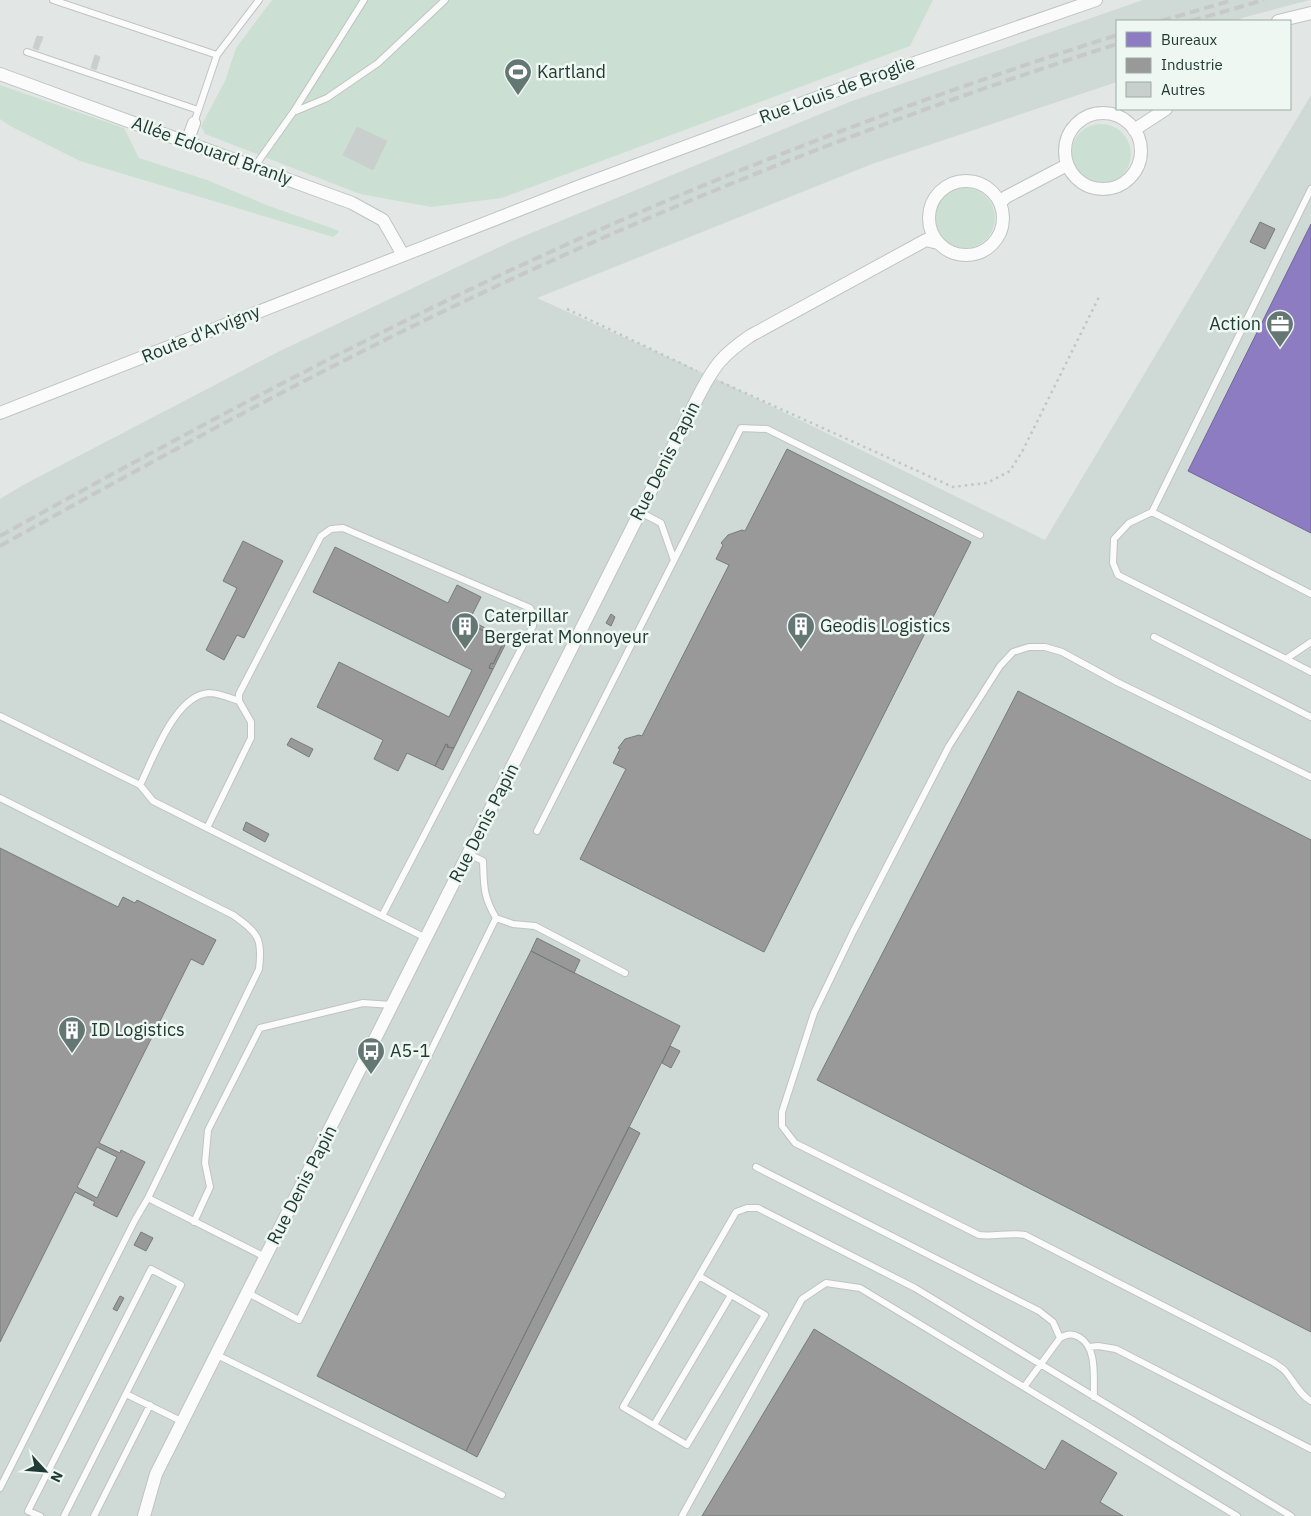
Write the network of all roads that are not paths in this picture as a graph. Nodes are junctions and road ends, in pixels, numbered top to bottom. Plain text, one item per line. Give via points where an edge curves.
1 (53, 0) edge
2 (259, 0) edge
3 (364, 0) edge
4 (445, 0) edge
5 (1096, 0) edge
6 (1311, 13) edge
7 (1282, 20) edge
8 (27, 52) dead end
9 (217, 55) junction
10 (0, 74) edge
11 (198, 110) junction
12 (1164, 110) edge
13 (294, 111) junction
14 (194, 123) joint
15 (1134, 130) junction
16 (187, 142) junction
17 (1067, 165) junction
18 (254, 166) junction
19 (1311, 189) edge
20 (1000, 203) junction
21 (938, 243) junction
22 (403, 255) junction
23 (0, 413) edge
24 (640, 512) junction
25 (1152, 512) junction
26 (980, 535) dead end
27 (674, 560) junction
28 (1311, 594) edge
29 (1154, 637) dead end
30 (1311, 642) edge
31 (1286, 659) junction
32 (1311, 672) edge
33 (239, 702) junction
34 (0, 716) edge
35 (1311, 717) edge
36 (1311, 777) edge
37 (140, 785) junction
38 (0, 798) edge
39 (207, 828) junction
40 (537, 831) dead end
41 (469, 854) junction
42 (382, 916) junction
43 (496, 918) junction
44 (426, 938) junction
45 (625, 973) dead end
46 (392, 1004) junction
47 (756, 1167) dead end
48 (148, 1198) junction
49 (194, 1222) junction
50 (265, 1258) junction
51 (699, 1276) junction
52 (248, 1293) junction
53 (731, 1295) junction
54 (1060, 1338) junction
55 (1089, 1348) junction
56 (217, 1355) junction
57 (1040, 1364) junction
58 (1024, 1387) junction
59 (126, 1394) junction
60 (1094, 1397) junction
61 (1311, 1401) edge
62 (150, 1405) junction
63 (183, 1422) junction
64 (654, 1425) junction
65 (1311, 1449) edge
66 (0, 1488) edge
67 (502, 1495) dead end
68 (40, 1516) edge
69 (64, 1516) edge
70 (94, 1516) edge
71 (144, 1516) edge
72 (682, 1516) edge
73 (1237, 1516) edge
74 (1291, 1516) edge

1 - 9 lane
2 - 9 lane
3 - 13 lane
4 - 13 lane via 378,63 327,98
5 - 22 street, Rue Louis de Broglie via 885,72
6 - 7 street
8 - 11 lane
9 - 11 lane
10 - 16 street, Allée Edouard Branly
11 - 14 lane
12 - 15 street
13 - 18 lane
14 - 16 street
15 - 17 street via 1127,122 1112,115 1085,117 1069,133 1065,143
15 - 17 street via 1139,141 1138,164 1125,182 1115,187 1092,188 1081,183
16 - 18 street, Allée Edouard Branly
17 - 20 street
18 - 22 street, Allée Edouard Branly via 352,203 383,220
19 - 25 lane
20 - 21 street via 1003,220 998,237 991,246 970,255 958,254
20 - 21 street via 994,193 980,183 962,180 951,183 937,194 929,210 932,234
21 - 24 street, Rue Denis Papin via 926,240 731,349 708,377
22 - 23 street, Route d'Arvigny
24 - 27 lane via 661,523
24 - 41 street, Rue Denis Papin
25 - 28 lane
25 - 31 lane via 1129,523 1114,539 1112,563 1118,575
26 - 27 lane via 767,429 741,428
27 - 40 lane
29 - 35 lane
30 - 31 lane
31 - 32 lane
33 - 37 lane via 220,694 208,693 194,698 172,720
33 - 39 lane via 251,722 251,738
33 - 42 lane via 239,694 321,536 331,528 343,528 530,608 534,616 533,626
34 - 37 lane
36 - 61 lane via 1062,652 1045,647 1013,652 1000,666 949,746 853,932 814,1013 782,1112 782,1126 795,1143 980,1236 1025,1235 1273,1362 1285,1370
37 - 39 lane via 153,801
38 - 48 lane via 233,916 250,927 260,940 259,969
39 - 42 lane
41 - 43 lane via 483,860 484,891
41 - 44 street, Rue Denis Papin
42 - 44 lane
43 - 45 lane via 534,926
43 - 52 lane via 299,1320
44 - 46 street, Rue Denis Papin
46 - 49 lane via 363,1003 260,1028 208,1130 205,1163 210,1187
46 - 50 street, Rue Denis Papin
47 - 54 lane via 1039,1311 1053,1322
48 - 49 lane
48 - 66 lane
49 - 50 lane
50 - 52 street, Rue Denis Papin
51 - 53 lane
51 - 57 lane via 736,1212 758,1208 914,1288
51 - 64 lane via 623,1407
52 - 56 street, Rue Denis Papin
53 - 64 lane
53 - 64 lane via 764,1315 760,1323 687,1445
54 - 55 lane via 1073,1334 1082,1338
54 - 57 lane
55 - 60 lane via 1092,1352
55 - 65 lane via 1116,1349
56 - 63 street, Rue Denis Papin
56 - 67 lane
57 - 58 lane
57 - 60 lane
58 - 72 lane via 860,1288 826,1284 802,1299
58 - 73 lane
59 - 62 lane
59 - 68 lane via 181,1284 152,1269 28,1511
59 - 69 lane
60 - 74 lane
62 - 63 lane
62 - 70 lane
63 - 71 street, Rue Denis Papin via 156,1474

